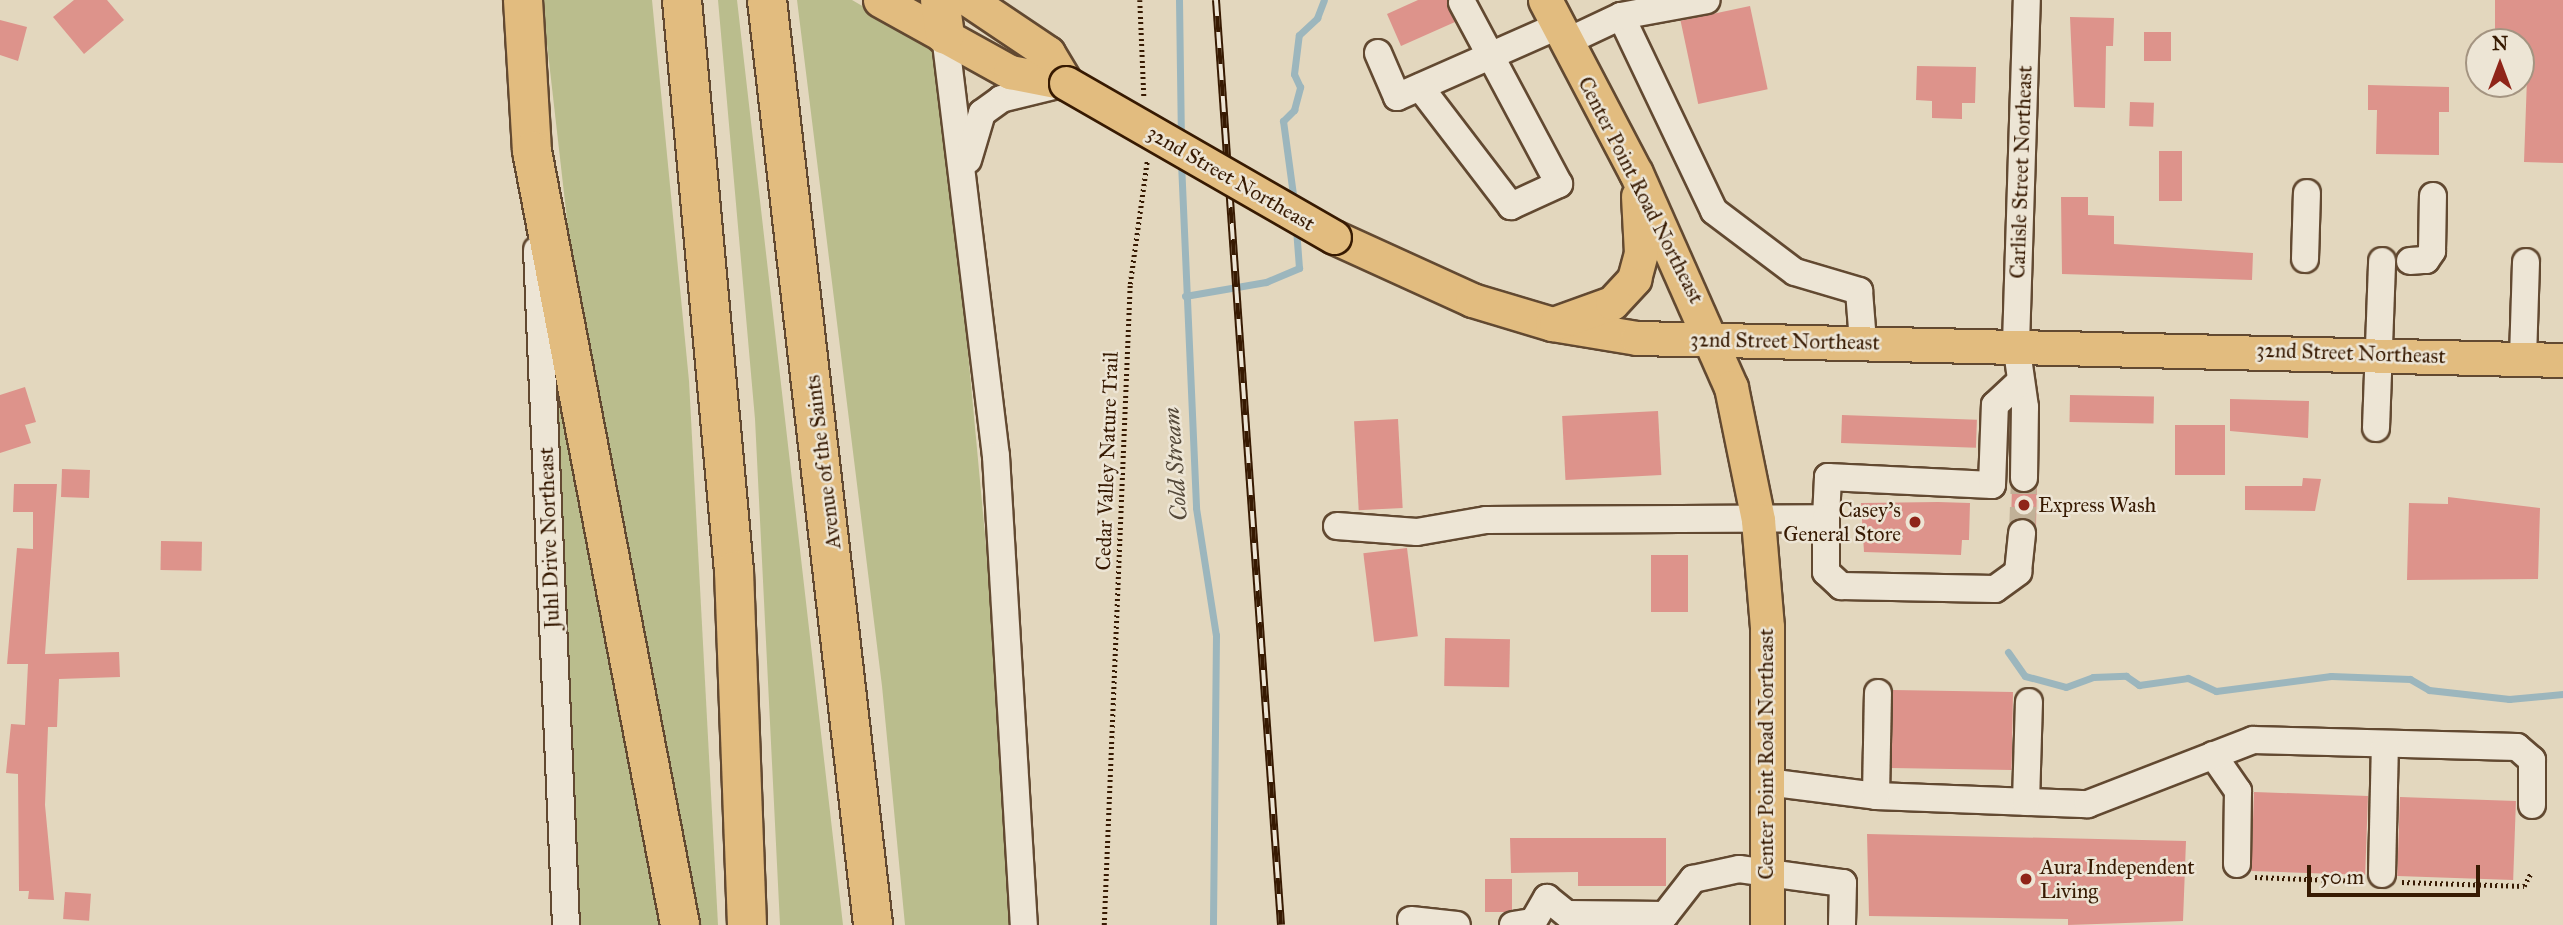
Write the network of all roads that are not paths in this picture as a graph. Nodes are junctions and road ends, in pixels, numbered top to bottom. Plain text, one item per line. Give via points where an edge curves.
1 (523, 0) edge
2 (682, 0) edge
3 (767, 0) edge
4 (969, 0) edge
5 (1707, 0) edge
6 (2027, 0) edge
7 (1462, 2) dead end
8 (886, 3) edge
9 (1621, 16) junction
10 (942, 18) edge
11 (1556, 22) edge
12 (1378, 53) dead end
13 (1488, 57) junction
14 (1066, 83) junction
15 (1420, 88) junction
16 (533, 150) junction
17 (1636, 173) junction
18 (967, 186) junction
19 (2307, 193) dead end
20 (2433, 196) dead end
21 (2305, 259) dead end
22 (2382, 261) dead end
23 (2410, 261) dead end
24 (2525, 262) dead end
25 (1552, 324) junction
26 (1715, 341) junction
27 (1863, 342) junction
28 (2016, 344) junction
29 (2378, 353) junction
30 (2523, 358) junction
31 (2563, 359) edge
32 (2019, 383) junction
33 (2376, 428) dead end
34 (2024, 478) tunnel mouth
35 (1826, 518) junction
36 (1758, 520) junction
37 (1338, 526) dead end
38 (2022, 533) tunnel mouth
39 (1878, 693) dead end
40 (2029, 702) dead end
41 (2385, 744) junction
42 (2213, 755) junction
43 (1767, 782) junction
44 (1875, 796) junction
45 (2026, 802) junction
46 (2532, 806) dead end
47 (2237, 864) dead end
48 (1766, 869) junction
49 (2382, 874) dead end
50 (1411, 920) dead end
51 (566, 925) edge
52 (680, 925) edge
53 (747, 925) edge
54 (873, 925) edge
55 (1024, 925) edge
56 (1457, 925) edge
57 (1513, 925) edge
58 (1767, 925) edge
59 (1842, 925) edge

1 - 16 highway
2 - 53 highway via 734,571
3 - 54 highway, Avenue of the Saints
4 - 14 main road, 32nd Street Northeast via 1048,53
5 - 9 street
6 - 28 street, Carlisle Street Northeast
7 - 13 street
8 - 10 main road, 32nd Street Northeast
9 - 11 street
9 - 27 street via 1714,211 1795,272 1859,291
10 - 14 main road, 32nd Street Northeast via 1019,75
10 - 18 street
11 - 13 street
11 - 17 main road, Center Point Road Northeast
12 - 15 street via 1397,97
13 - 15 street
13 - 15 street via 1559,184 1511,206
14 - 18 street via 1001,99 982,113 968,149
14 - 25 main road, 32nd Street Northeast, bridge via 1334,237 1423,282
16 - 51 street, Juhl Drive Northeast
16 - 52 highway
17 - 25 main road via 1641,253 1634,279 1612,303
17 - 26 main road, Center Point Road Northeast
18 - 55 street via 996,456
19 - 21 street
20 - 23 street via 2432,251 2426,260
22 - 29 street
24 - 30 street
25 - 26 main road, 32nd Street Northeast via 1637,338
26 - 27 main road, 32nd Street Northeast
26 - 36 main road, Center Point Road Northeast
27 - 28 main road, 32nd Street Northeast
28 - 29 main road, 32nd Street Northeast
28 - 32 street, Carlisle Street Northeast
29 - 30 main road, 32nd Street Northeast
29 - 33 street
30 - 31 main road, 32nd Street Northeast
32 - 34 street, Carlisle Street Northeast via 2025,407
32 - 35 street via 1995,405 1992,485 1828,477
35 - 36 street
35 - 38 street via 1826,572 1841,586 1995,589 2018,572
36 - 37 street via 1486,520 1417,532
36 - 43 main road, Center Point Road Northeast via 1767,626
39 - 44 street
40 - 45 street
41 - 42 street via 2253,740
41 - 46 street via 2517,747 2532,760
41 - 49 street
42 - 45 street via 2088,804
42 - 47 street via 2238,791
43 - 44 street
43 - 48 main road, Center Point Road Northeast
44 - 45 street
48 - 57 street via 1728,869 1693,879 1665,915 1567,914 1547,898 1533,922
48 - 58 main road, Center Point Road Northeast
48 - 59 street via 1843,883
50 - 56 street

